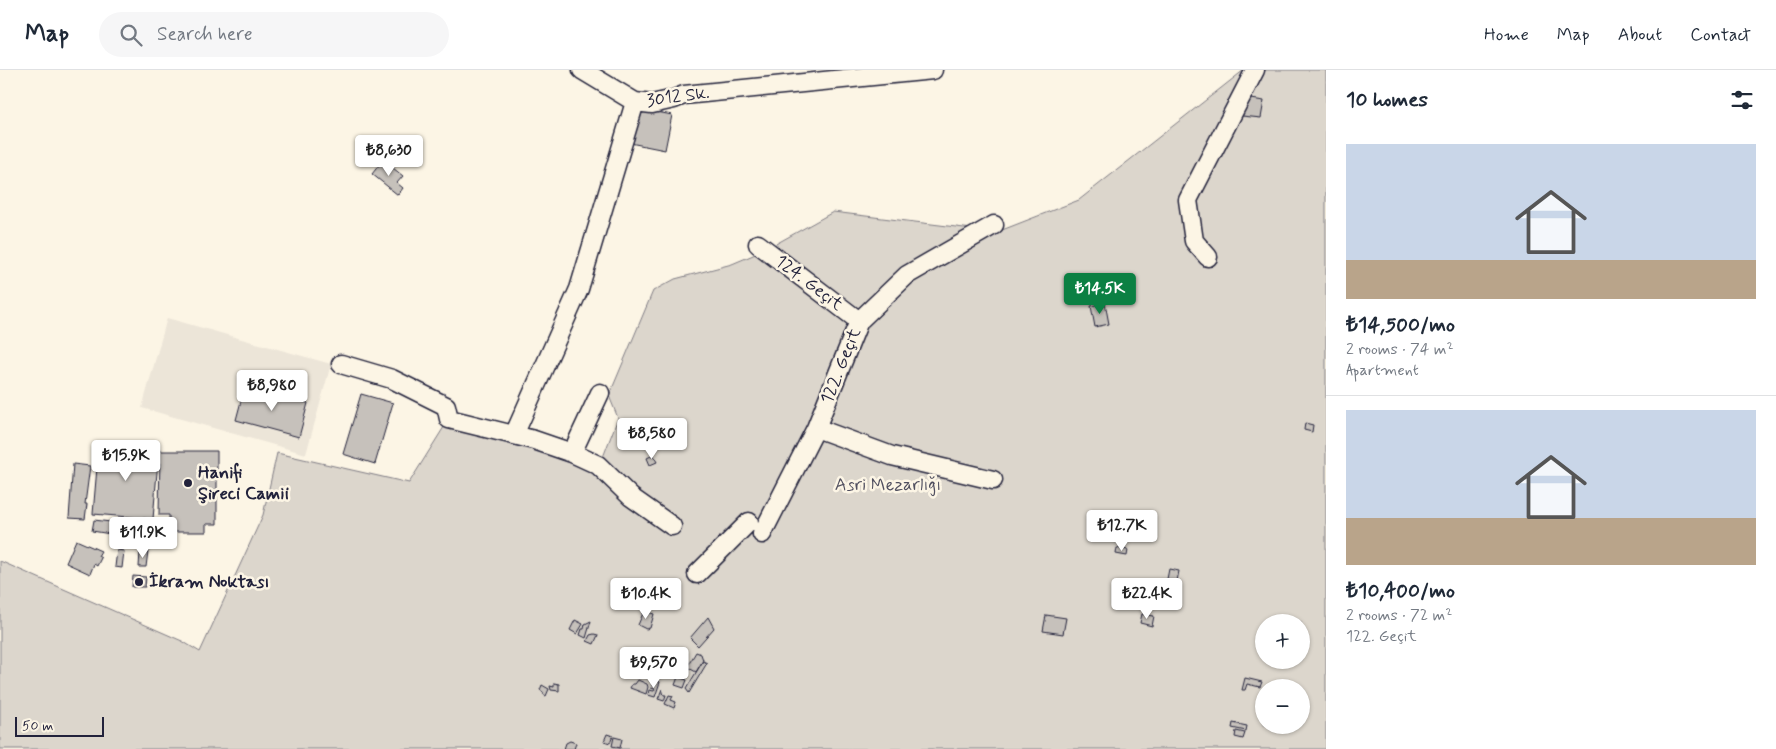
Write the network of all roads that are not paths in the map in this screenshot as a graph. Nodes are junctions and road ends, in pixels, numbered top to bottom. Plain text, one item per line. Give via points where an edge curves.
1 (582, 70) edge
2 (933, 70) edge
3 (1255, 70) edge
4 (635, 102) junction
5 (994, 225) dead end
6 (758, 244) dead end
7 (1208, 257) dead end
8 (859, 321) junction
9 (341, 364) dead end
10 (600, 393) dead end
11 (816, 428) junction
12 (514, 435) junction
13 (572, 453) junction
14 (993, 480) dead end
15 (672, 526) dead end
16 (697, 574) dead end

1 - 4 street, 3012 Sk.
2 - 4 street, 3012 Sk. via 684,95 652,104
3 - 7 street via 1188,200 1194,241
4 - 12 street via 579,289
5 - 8 street, 122. Geçit via 907,275
6 - 8 street, 124. Geçit
8 - 11 street, 122. Geçit
9 - 12 street via 392,379 446,406 449,419
10 - 13 street
11 - 14 street via 892,456
11 - 16 street, 122. Geçit via 756,528
12 - 13 street
13 - 15 street via 598,465 631,497

